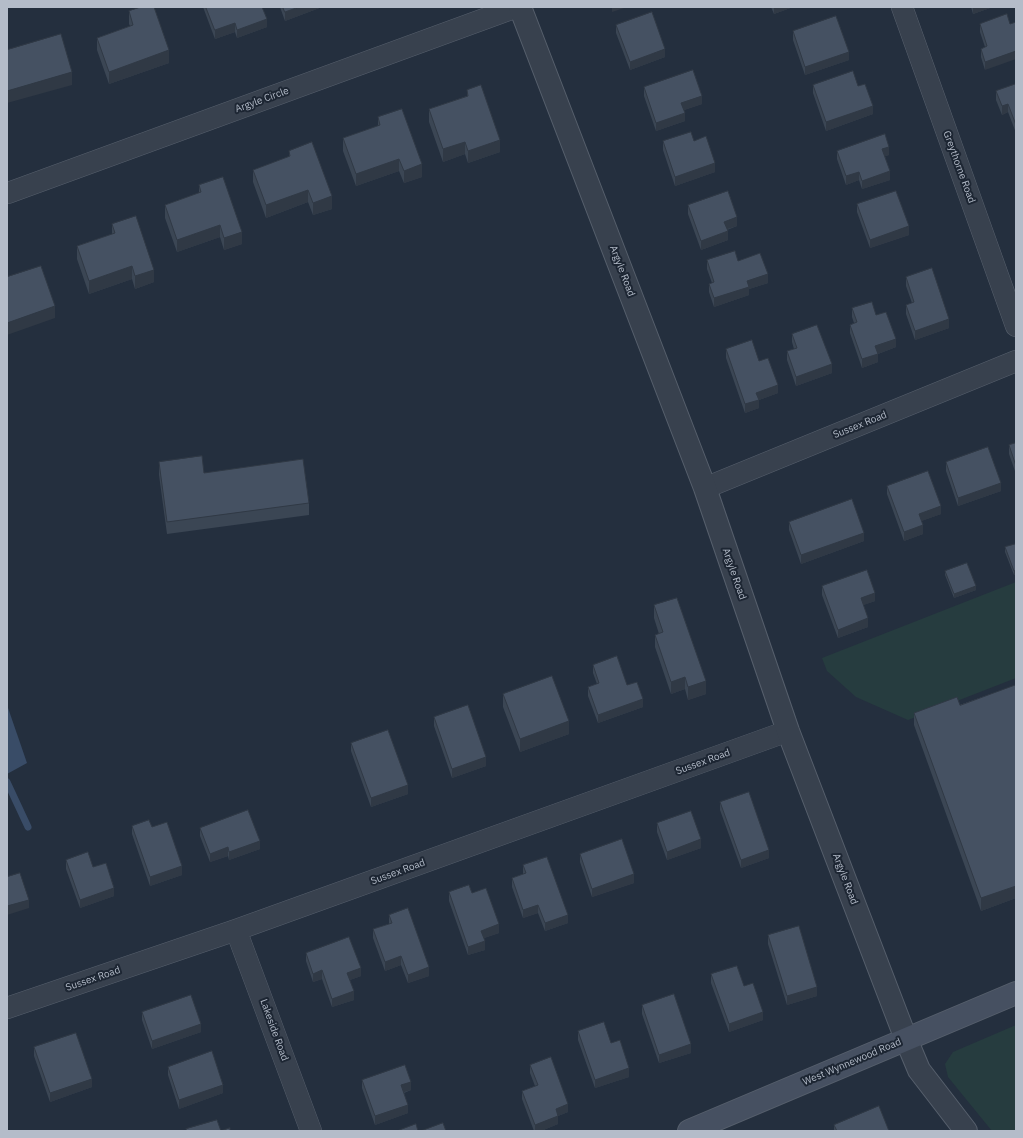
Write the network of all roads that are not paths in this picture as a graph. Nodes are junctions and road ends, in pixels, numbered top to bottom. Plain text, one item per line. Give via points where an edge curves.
1 (517, 7) edge
2 (520, 7) edge
3 (902, 7) edge
4 (8, 194) dead end
5 (1016, 326) edge
6 (1016, 361) edge
7 (705, 488) junction
8 (788, 731) junction
9 (236, 930) junction
10 (1016, 993) edge
11 (7, 1008) edge
12 (906, 1039) junction
13 (311, 1131) edge
14 (689, 1131) edge
15 (966, 1131) edge

1 - 4 street, Argyle Circle
2 - 7 street, Argyle Road
3 - 5 street, Greythorne Road
6 - 7 street, Sussex Road
7 - 8 street, Argyle Road
8 - 9 street, Sussex Road
8 - 12 street, Argyle Road
9 - 11 street, Sussex Road
9 - 13 street, Lakeside Road
10 - 12 main road, West Wynnewood Road
12 - 14 main road, West Wynnewood Road
12 - 15 street, Argyle Road via 919,1070

